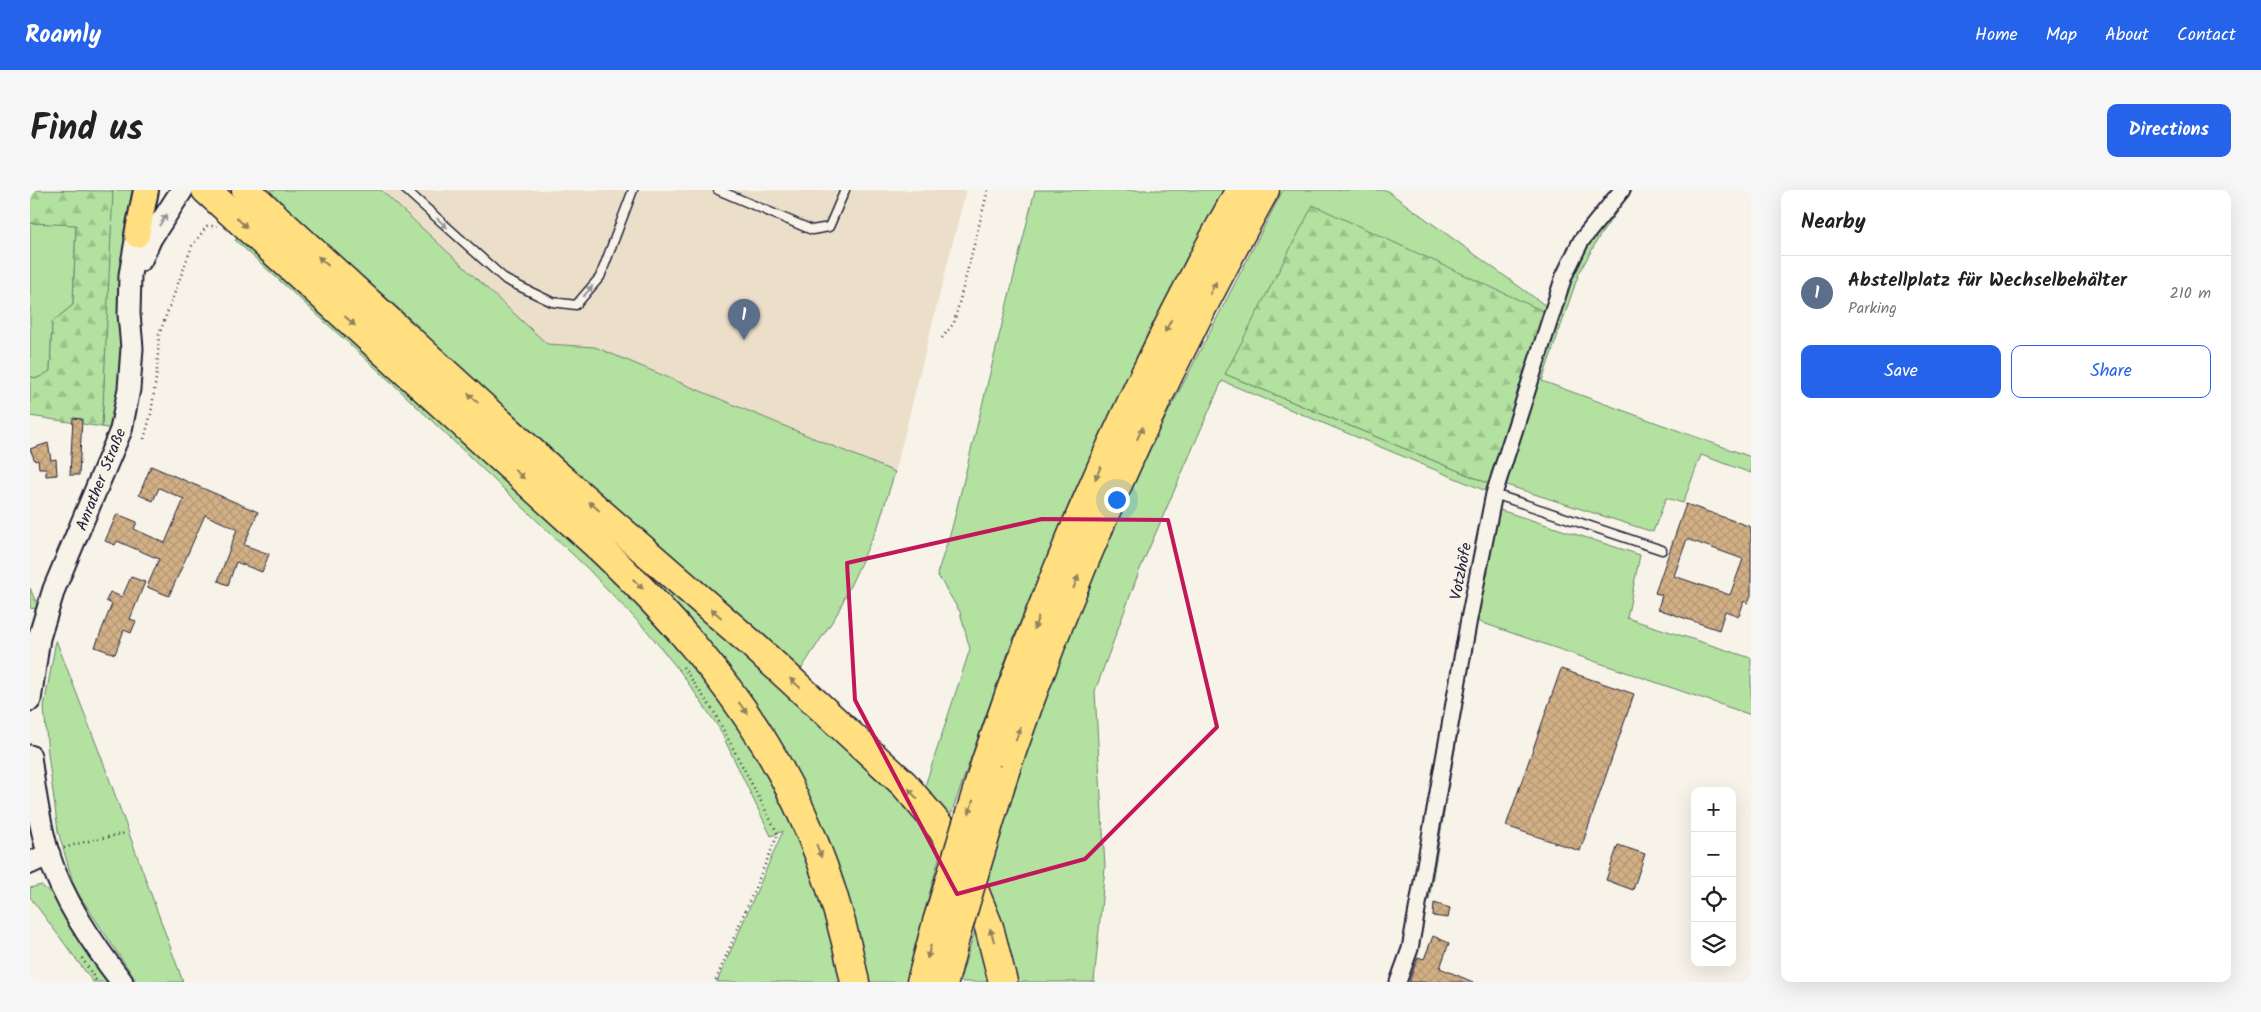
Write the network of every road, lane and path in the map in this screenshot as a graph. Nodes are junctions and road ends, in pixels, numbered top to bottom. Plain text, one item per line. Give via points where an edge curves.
1 (146, 190) edge
2 (157, 190) edge
3 (182, 190) edge
4 (206, 190) edge
5 (246, 190) edge
6 (258, 190) edge
7 (406, 190) edge
8 (633, 190) edge
9 (718, 190) edge
10 (845, 190) edge
11 (988, 190) edge
12 (1240, 190) edge
13 (1266, 190) edge
14 (1622, 190) edge
15 (272, 214) junction
16 (219, 226) dead end
17 (137, 235) junction
18 (129, 314) junction
19 (942, 338) dead end
20 (144, 439) dead end
21 (1494, 494) junction
22 (1662, 550) dead end
23 (35, 631) edge
24 (678, 660) dead end
25 (30, 700) edge
26 (30, 756) edge
27 (994, 770) junction
28 (126, 833) dead end
29 (39, 858) edge
30 (946, 930) junction
31 (122, 982) edge
32 (715, 982) edge
33 (856, 982) edge
34 (921, 982) edge
35 (944, 982) edge
36 (1003, 982) edge
37 (1398, 982) edge

1 - 17 main road
2 - 17 main road, Anrather Straße
18 -> 3 main road, Anrather Straße via 143,255
4 -> 33 highway via 602,550 659,606 710,664 764,739 799,805 832,890
5 - 15 highway
6 - 15 highway
7 -> 8 lane via 506,280 552,302 576,305 600,277
9 - 10 lane via 812,230 829,227
11 - 19 path via 954,323
12 -> 27 highway via 1164,333 1093,485 1036,623
27 -> 13 highway via 1049,649 1116,487 1188,336
14 - 21 street, Votzhöfe via 1581,241 1564,276
36 -> 15 highway via 990,927 968,875 942,830 904,784 856,737 547,465
16 - 20 path via 207,226 192,246 159,335 151,414
17 - 18 main road, Anrather Straße via 130,275
18 - 23 main road, Anrather Straße via 132,348 121,430
21 - 22 lane
21 - 37 street, Votzhöfe via 1410,949
23 - 25 main road, Anrather Straße
24 - 32 path via 714,712 778,834
26 - 29 main road
27 - 30 highway, bridge
28 - 29 path via 80,843
29 - 31 main road via 96,949
30 -> 34 highway
30 - 35 highway

